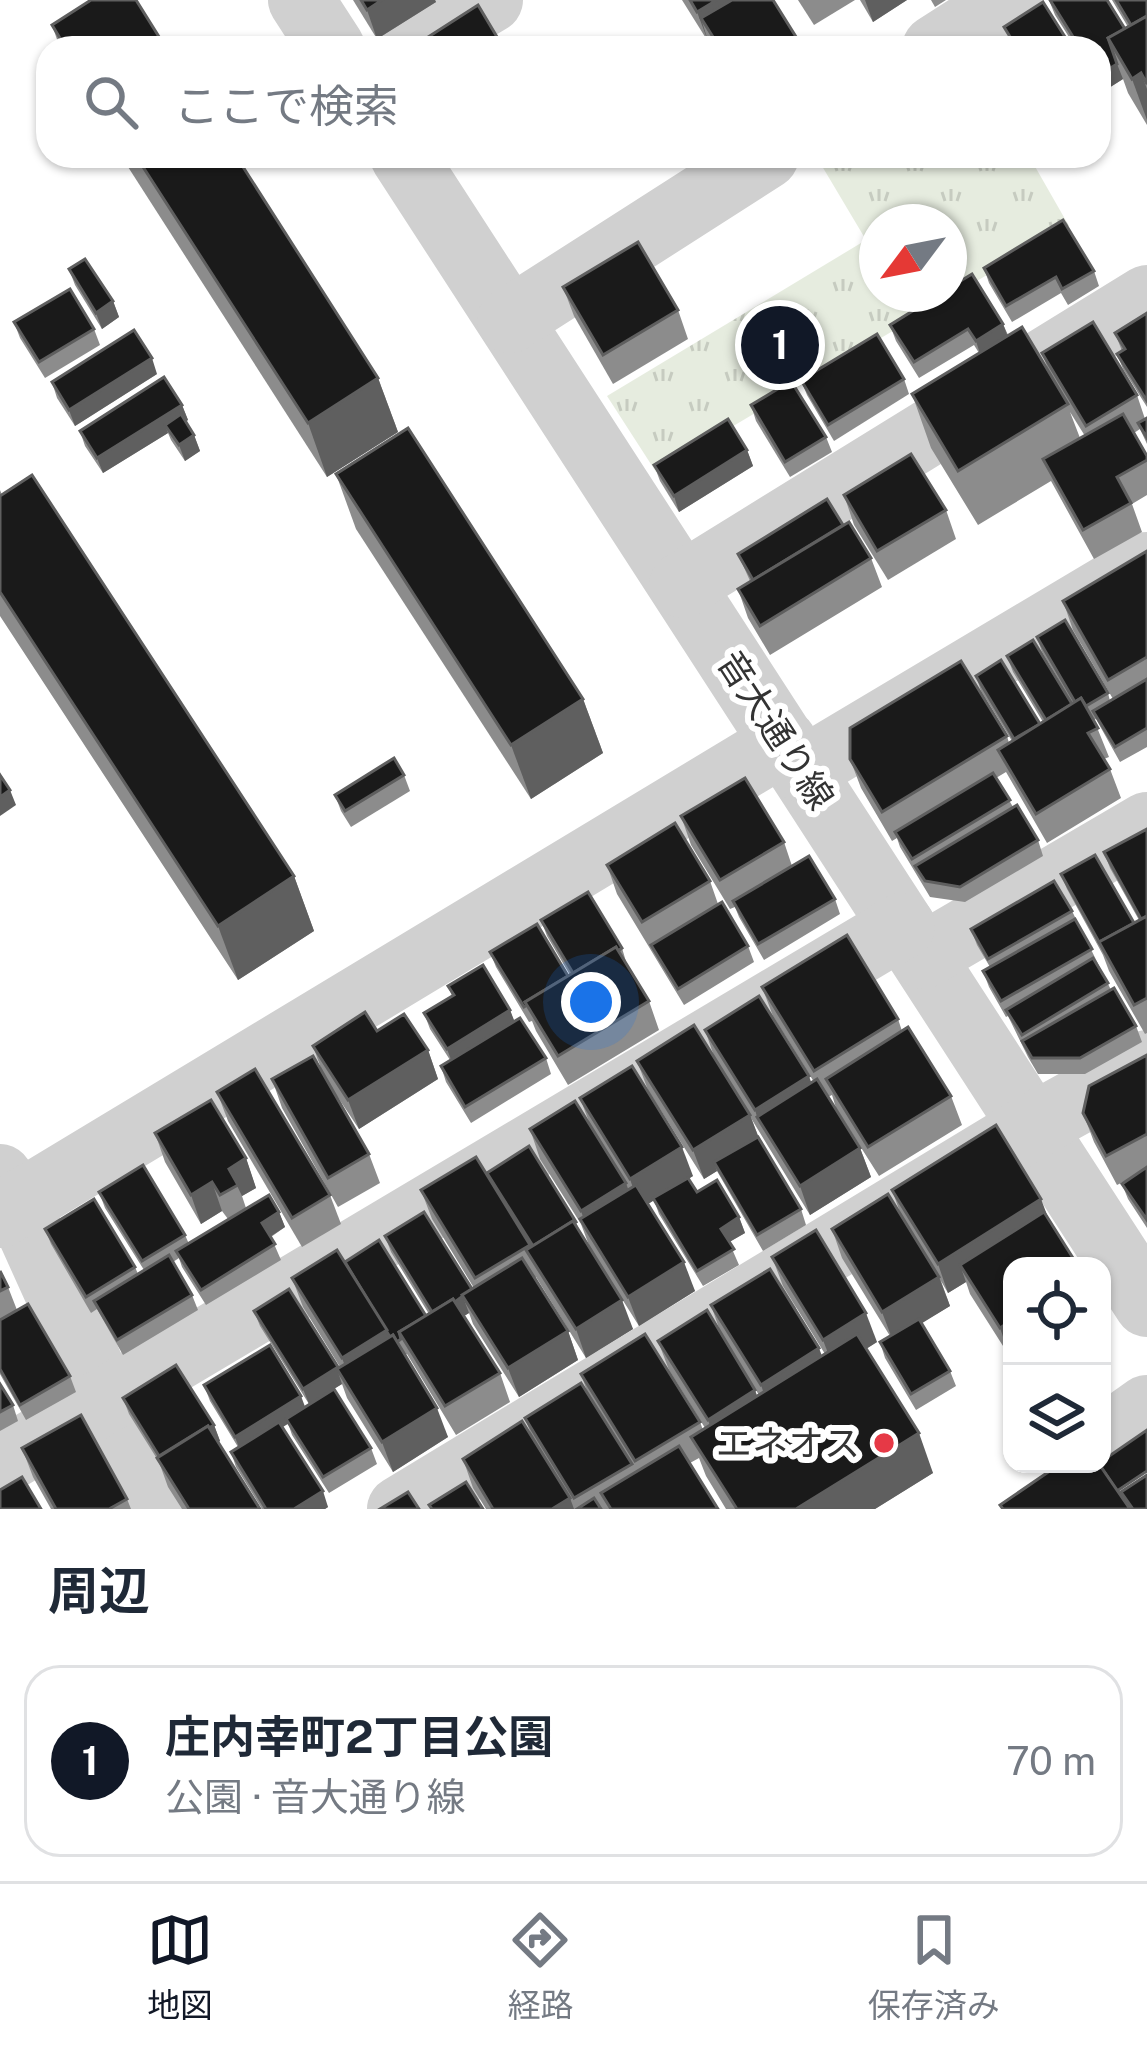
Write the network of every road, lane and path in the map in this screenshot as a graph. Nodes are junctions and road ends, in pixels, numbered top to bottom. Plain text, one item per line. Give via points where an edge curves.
1 (301, 0) edge
2 (490, 0) edge
3 (1010, 0) edge
4 (324, 36) edge
5 (430, 36) edge
6 (954, 36) edge
7 (411, 168) edge
8 (747, 168) edge
9 (1147, 298) edge
10 (510, 320) junction
11 (1147, 565) edge
12 (682, 585) junction
13 (793, 756) junction
14 (1147, 825) edge
15 (913, 941) junction
16 (1147, 1063) edge
17 (1033, 1126) junction
18 (6, 1199) edge
19 (1147, 1304) edge
20 (106, 1400) junction
21 (1147, 1408) edge
22 (1111, 1434) edge
23 (0, 1463) edge
24 (161, 1509) edge
25 (400, 1509) edge

1 - 4 street
2 - 5 street
3 - 6 street
7 - 10 street, 音大通り線
8 - 10 street
9 - 12 street
10 - 12 street, 音大通り線
11 - 13 street
12 - 13 street, 音大通り線
13 - 15 street, 音大通り線
13 - 18 street
14 - 15 street
15 - 17 street, 音大通り線
15 - 20 street
16 - 17 street
17 - 19 street, 音大通り線
17 - 25 street
18 - 20 street
20 - 23 street
20 - 24 street
21 - 22 street

